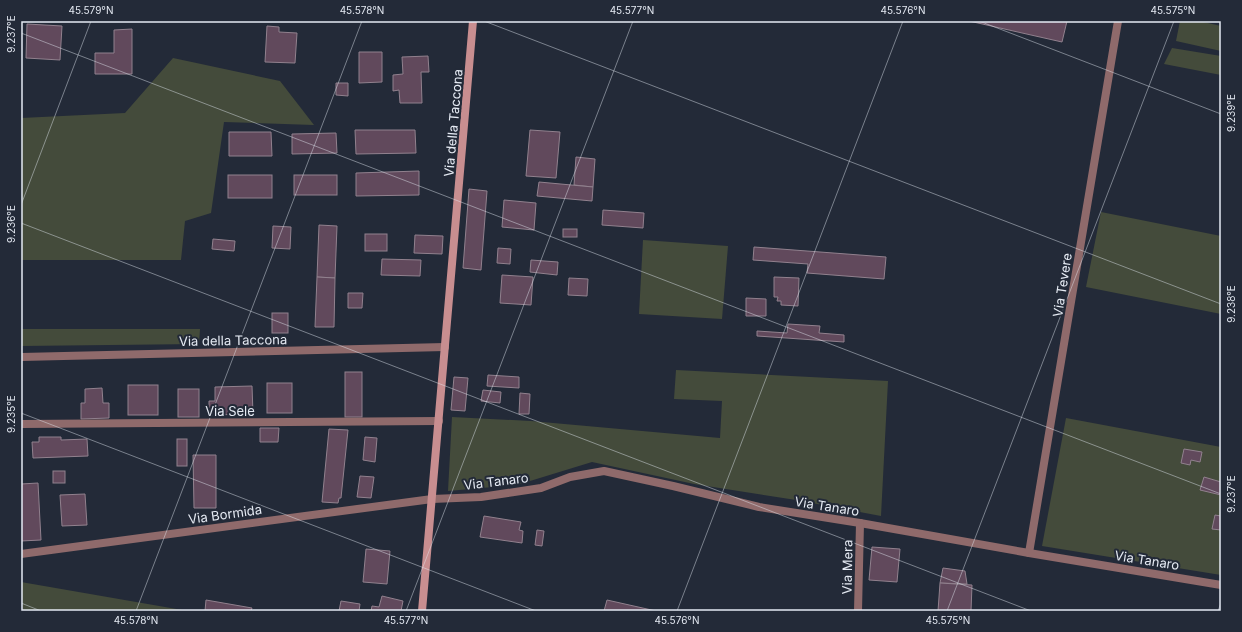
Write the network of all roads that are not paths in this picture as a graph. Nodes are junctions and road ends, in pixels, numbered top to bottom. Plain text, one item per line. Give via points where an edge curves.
1 (473, 21) edge
2 (1118, 21) edge
3 (445, 347) junction
4 (21, 357) edge
5 (439, 421) junction
6 (21, 424) edge
7 (432, 498) junction
8 (860, 523) junction
9 (1029, 553) junction
10 (21, 554) edge
11 (1221, 585) edge
12 (422, 611) edge
13 (858, 611) edge

1 - 3 main road, Via della Taccona
2 - 9 street, Via Tevere
3 - 4 street, Via della Taccona
3 - 5 main road, Via della Taccona
5 - 6 street, Via Sele
5 - 7 main road, Via della Taccona
7 - 8 street, Via Tanaro via 481,497 541,488 570,477 604,471 759,507
7 - 10 street, Via Bormida
7 - 12 main road, Via della Taccona
8 - 9 street, Via Tanaro
8 - 13 street, Via Mera
9 - 11 street, Via Tanaro

